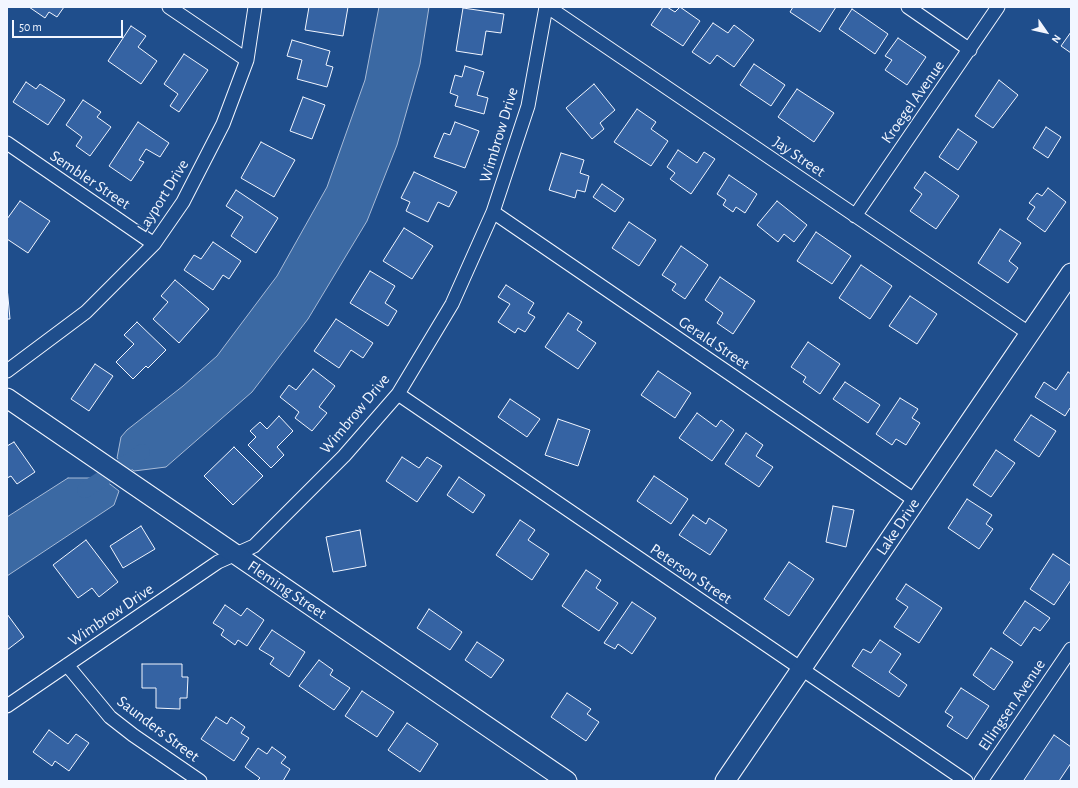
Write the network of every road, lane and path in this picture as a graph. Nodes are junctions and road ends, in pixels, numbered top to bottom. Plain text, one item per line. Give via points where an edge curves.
1 (170, 7) edge
2 (255, 7) edge
3 (547, 7) edge
4 (908, 7) edge
5 (998, 7) edge
6 (970, 50) junction
7 (247, 60) junction
8 (7, 143) edge
9 (493, 212) junction
10 (855, 216) junction
11 (154, 244) junction
12 (1071, 274) edge
13 (1030, 334) junction
14 (7, 371) edge
15 (398, 394) junction
16 (7, 398) edge
17 (916, 501) junction
18 (235, 554) junction
19 (1071, 649) edge
20 (66, 665) junction
21 (801, 669) junction
22 (7, 706) edge
23 (200, 781) edge
24 (567, 781) edge
25 (725, 781) edge
26 (966, 781) edge
27 (981, 781) edge

1 - 7 street
2 - 7 street, Layport Drive
3 - 9 street, Wimbrow Drive via 528,106
3 - 10 street, Jay Street
4 - 6 street
5 - 6 street, Kroegel Avenue
6 - 10 street, Kroegel Avenue
7 - 11 street, Layport Drive via 223,124 183,202
8 - 11 street, Sembler Street
9 - 15 street, Wimbrow Drive via 452,304
9 - 17 street, Gerald Street
10 - 13 street, Jay Street
11 - 14 street, Layport Drive via 86,312
12 - 13 street, Lake Drive
13 - 17 street, Lake Drive
15 - 18 street, Wimbrow Drive via 344,456 254,546
15 - 21 street, Peterson Street
16 - 18 street, Fleming Street
17 - 21 street, Lake Drive
18 - 20 street, Wimbrow Drive via 218,562
18 - 24 street, Fleming Street
19 - 27 street, Ellingsen Avenue
20 - 22 street, Wimbrow Drive
20 - 23 street, Saunders Street via 110,717 133,736
21 - 25 street, Lake Drive
21 - 26 street, Peterson Street

